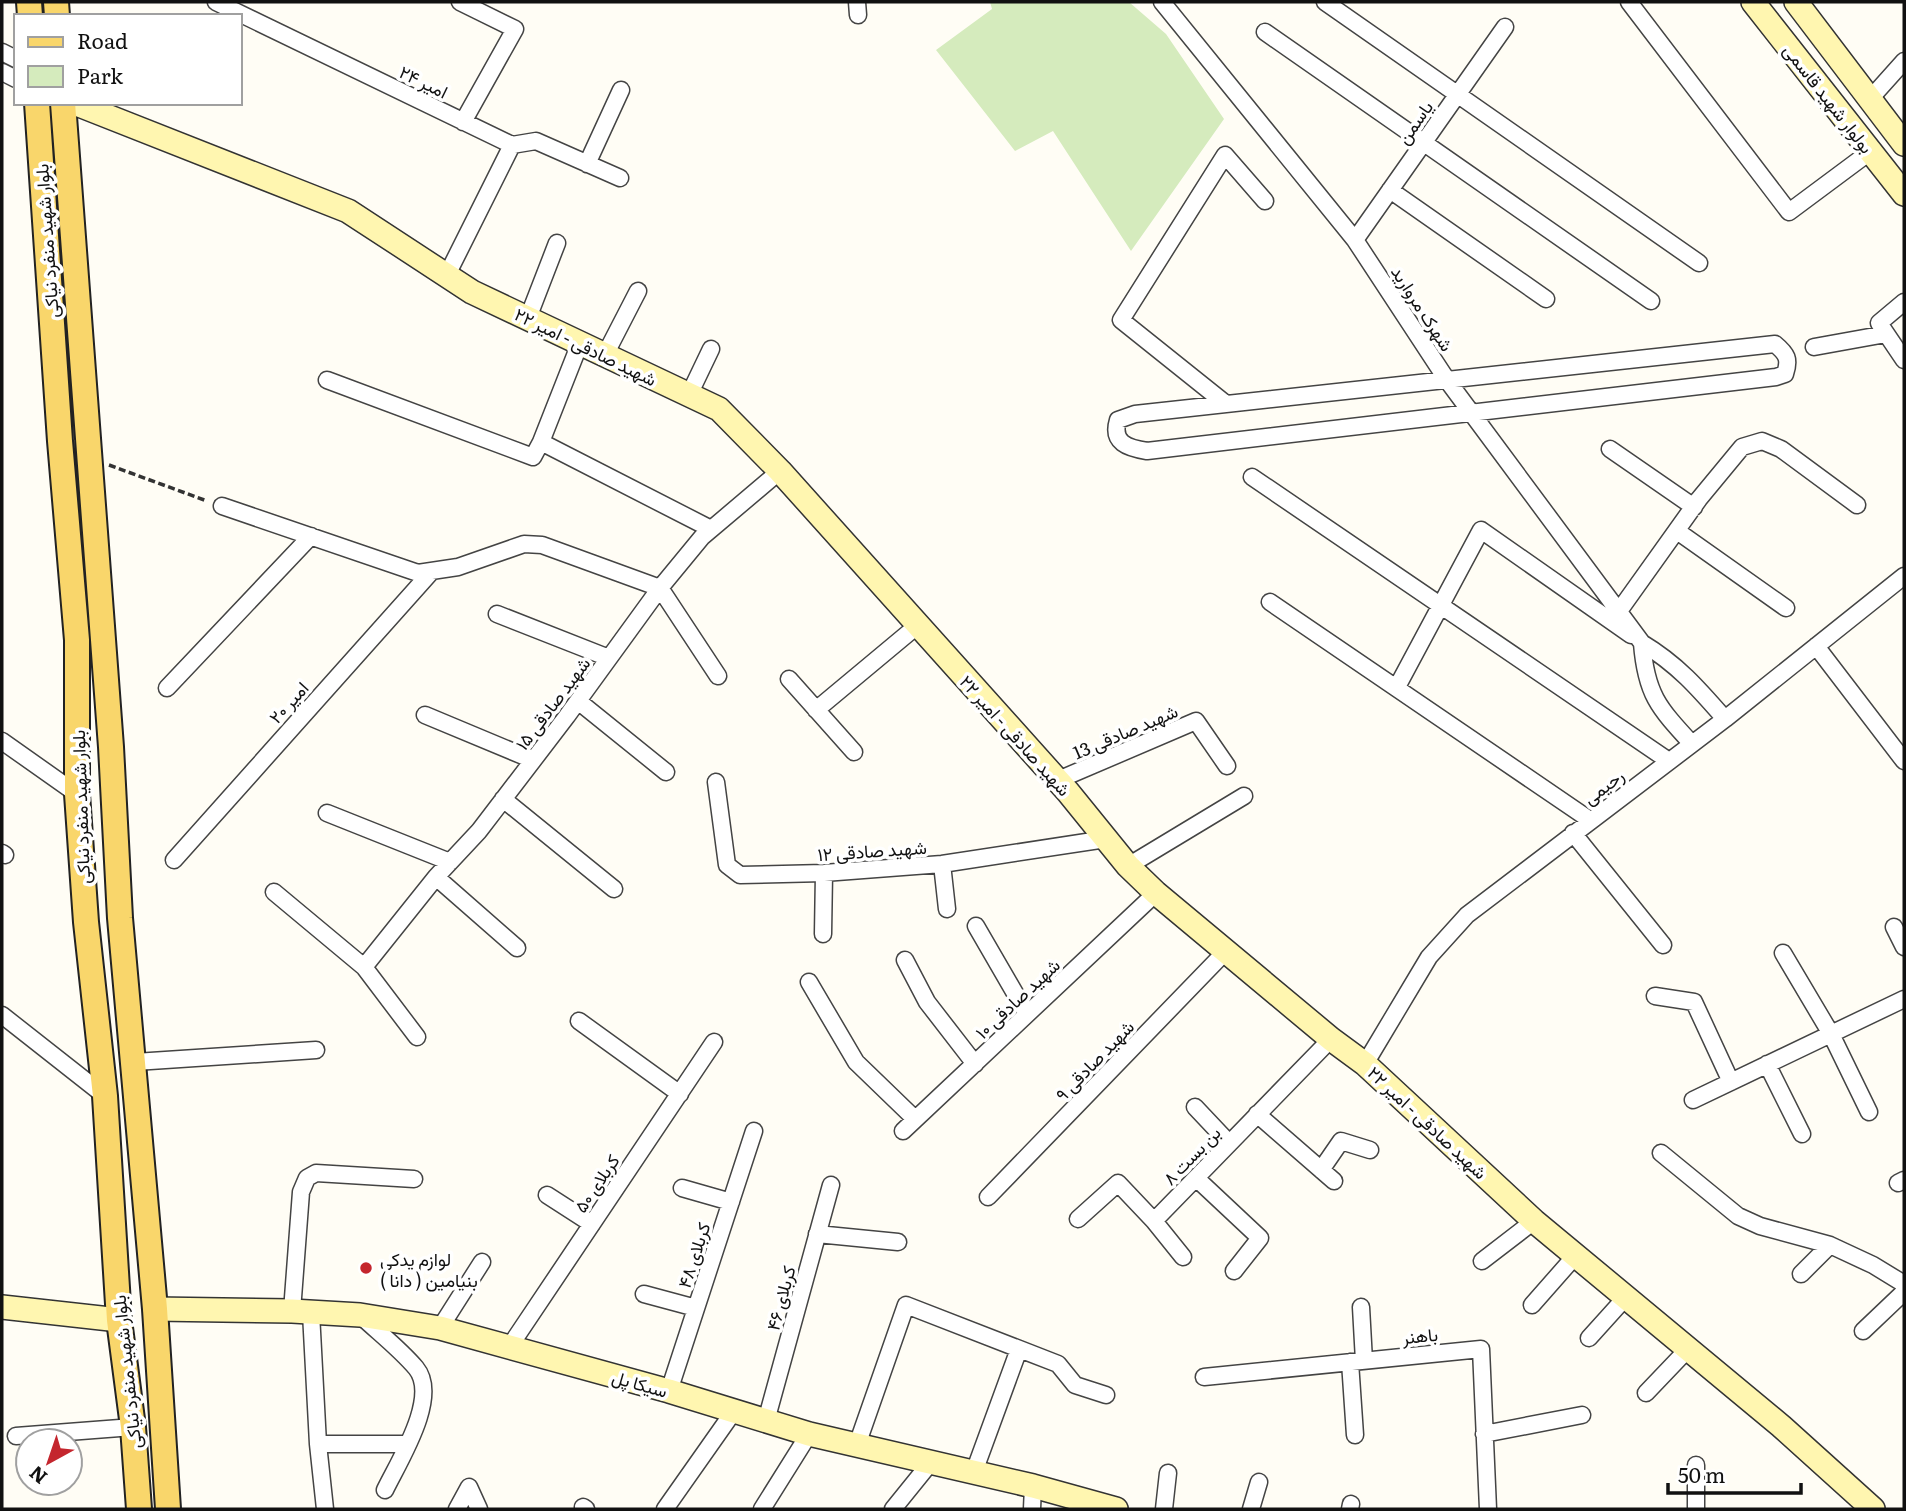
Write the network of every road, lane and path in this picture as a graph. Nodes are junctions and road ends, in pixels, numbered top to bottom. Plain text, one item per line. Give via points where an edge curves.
1 (216, 2) edge
2 (460, 2) edge
3 (1162, 2) edge
4 (1325, 2) edge
5 (1629, 2) edge
6 (1753, 2) edge
7 (1796, 2) edge
8 (241, 14) edge
9 (242, 15) edge
10 (1505, 27) dead end
11 (1265, 32) dead end
12 (1904, 61) edge
13 (621, 90) dead end
14 (1458, 94) junction
15 (1870, 99) junction
16 (37, 105) edge
17 (63, 105) edge
18 (79, 105) edge
19 (463, 122) junction
20 (1423, 142) junction
21 (1904, 144) edge
22 (512, 145) junction
23 (1871, 151) junction
24 (587, 164) junction
25 (620, 178) dead end
26 (1390, 190) junction
27 (1904, 194) edge
28 (1265, 201) dead end
29 (1355, 240) junction
30 (557, 243) dead end
31 (1699, 263) dead end
32 (447, 275) junction
33 (638, 291) dead end
34 (1546, 299) dead end
35 (1651, 301) dead end
36 (1904, 302) edge
37 (527, 318) junction
38 (1883, 329) junction
39 (580, 343) junction
40 (1814, 347) dead end
41 (711, 349) dead end
42 (605, 355) junction
43 (1904, 360) edge
44 (327, 380) dead end
45 (1447, 380) junction
46 (689, 395) junction
47 (1226, 404) junction
48 (1471, 413) junction
49 (541, 442) junction
50 (1610, 449) dead end
51 (90, 459) junction
52 (780, 471) junction
53 (1252, 477) dead end
54 (1857, 505) dead end
55 (222, 506) joint
56 (1694, 507) junction
57 (710, 529) junction
58 (1676, 531) junction
59 (311, 536) junction
60 (432, 571) junction
61 (1902, 581) edge
62 (660, 588) junction
63 (1270, 602) dead end
64 (1441, 605) junction
65 (1786, 608) dead end
66 (1619, 611) junction
67 (497, 614) dead end
68 (918, 625) junction
69 (1642, 643) junction
70 (1816, 646) junction
71 (609, 658) junction
72 (718, 676) dead end
73 (789, 679) dead end
74 (1397, 687) junction
75 (167, 688) dead end
76 (578, 701) junction
77 (816, 710) junction
78 (425, 715) dead end
79 (1726, 719) junction
80 (2, 741) edge
81 (1692, 744) junction
82 (854, 752) dead end
83 (533, 760) junction
84 (1669, 761) junction
85 (1904, 761) edge
86 (1227, 766) dead end
87 (666, 772) dead end
88 (1058, 780) junction
89 (716, 782) dead end
90 (77, 794) junction
91 (1244, 796) dead end
92 (503, 799) junction
93 (327, 813) dead end
94 (1590, 820) junction
95 (1573, 834) junction
96 (1106, 839) junction
97 (174, 860) dead end
98 (450, 862) junction
99 (942, 864) junction
100 (1128, 866) junction
101 (824, 873) junction
102 (436, 877) junction
103 (614, 889) dead end
104 (274, 892) dead end
105 (1156, 893) junction
106 (947, 909) dead end
107 (120, 918) junction
108 (86, 922) junction
109 (976, 926) dead end
110 (1894, 928) dead end
111 (823, 934) dead end
112 (1663, 945) dead end
113 (1904, 947) edge
114 (517, 948) dead end
115 (1227, 950) junction
116 (1783, 953) dead end
117 (905, 960) dead end
118 (364, 967) junction
119 (808, 982) dead end
120 (1655, 996) dead end
121 (1904, 999) edge
122 (1027, 1014) junction
123 (2, 1015) edge
124 (579, 1021) dead end
125 (1831, 1034) junction
126 (418, 1037) dead end
127 (1331, 1039) junction
128 (714, 1042) dead end
129 (316, 1050) dead end
130 (135, 1062) junction
131 (1364, 1063) junction
132 (975, 1064) junction
133 (1767, 1065) junction
134 (1731, 1082) junction
135 (680, 1094) junction
136 (105, 1096) junction
137 (1693, 1100) dead end
138 (1195, 1107) dead end
139 (1869, 1112) dead end
140 (1257, 1114) junction
141 (915, 1119) junction
142 (754, 1131) dead end
143 (903, 1131) dead end
144 (1802, 1134) dead end
145 (1229, 1143) junction
146 (1370, 1150) dead end
147 (1661, 1153) dead end
148 (1196, 1178) junction
149 (414, 1179) dead end
150 (831, 1185) dead end
151 (682, 1188) dead end
152 (547, 1195) dead end
153 (988, 1197) dead end
154 (731, 1202) junction
155 (1078, 1219) dead end
156 (1534, 1221) junction
157 (1154, 1222) junction
158 (592, 1224) junction
159 (817, 1234) junction
160 (898, 1242) dead end
161 (1830, 1245) junction
162 (1576, 1255) junction
163 (1183, 1257) dead end
164 (1482, 1261) dead end
165 (482, 1262) dead end
166 (1234, 1271) dead end
167 (1801, 1274) dead end
168 (1904, 1284) edge
169 (1904, 1292) edge
170 (644, 1294) dead end
171 (1626, 1297) junction
172 (1532, 1306) dead end
173 (2, 1307) edge
174 (1360, 1307) dead end
175 (696, 1308) junction
176 (155, 1309) junction
177 (301, 1312) junction
178 (360, 1315) junction
179 (119, 1320) junction
180 (440, 1328) junction
181 (1863, 1331) dead end
182 (1589, 1338) dead end
183 (510, 1346) junction
184 (1019, 1349) junction
185 (1688, 1349) junction
186 (1357, 1361) junction
187 (1204, 1377) dead end
188 (668, 1391) junction
189 (1646, 1393) dead end
190 (1106, 1395) dead end
191 (734, 1411) junction
192 (1582, 1415) dead end
193 (766, 1421) junction
194 (133, 1427) junction
195 (84, 1431) edge
196 (809, 1433) junction
197 (1484, 1434) junction
198 (1355, 1435) dead end
199 (318, 1444) junction
200 (407, 1444) junction
201 (858, 1445) junction
202 (931, 1462) junction
203 (1696, 1465) dead end
204 (974, 1472) junction
205 (1168, 1473) dead end
206 (1259, 1482) dead end
207 (1033, 1486) junction
208 (385, 1490) dead end
209 (139, 1509) edge
210 (169, 1509) edge
211 (325, 1509) edge
212 (457, 1509) edge
213 (479, 1509) edge
214 (665, 1509) edge
215 (762, 1509) edge
216 (893, 1509) edge
217 (1032, 1509) edge
218 (1116, 1509) edge
219 (1164, 1509) edge
220 (1251, 1509) edge
221 (1488, 1509) edge
222 (1696, 1509) edge
223 (1873, 1509) edge

1 - 8 street, امیر ۲۴
2 - 19 street via 515,29
3 - 29 street, شهرک مروارید
4 - 14 street
5 - 23 street via 1789,212
6 - 23 street, بولوار شهید قاسمی
7 - 15 street, بولوار شهید قاسمی
9 - 19 street, امیر ۲۴
10 - 14 street, یاسمن
11 - 20 street
12 - 15 street
13 - 24 street
14 - 20 street, یاسمن
14 - 31 street
15 - 21 street, بولوار شهید قاسمی
16 - 90 main road, بلوار شهید منفرد نیاکی via 77,640
17 - 51 main road, بلوار شهید منفرد نیاکی
18 - 32 street, شهید صادقی - امیر ۲۲ via 348,211
19 - 22 street, امیر ۲۴
20 - 26 street, یاسمن
20 - 35 street
22 - 24 street, امیر ۲۴ via 536,141
22 - 32 street
23 - 27 street, بولوار شهید قاسمی
24 - 25 street, امیر ۲۴
26 - 29 street, یاسمن
26 - 34 street
28 - 47 street via 1225,155 1121,320
29 - 45 street, شهرک مروارید
30 - 37 street
32 - 37 street, شهید صادقی - امیر ۲۲
33 - 42 street
36 - 38 street
37 - 39 street, شهید صادقی - امیر ۲۲
38 - 40 street
38 - 43 street
39 - 42 street, شهید صادقی - امیر ۲۲
39 - 49 street
41 - 46 street
42 - 46 street, شهید صادقی - امیر ۲۲
44 - 49 street via 533,457
45 - 47 street
45 - 48 street, شهرک مروارید
45 - 48 street via 1775,344 1786,353 1788,363 1784,374 1776,377
46 - 52 street, شهید صادقی - امیر ۲۲ via 719,409
47 - 48 street via 1135,414 1118,420 1115,429 1129,448 1147,451
48 - 66 street, شهرک مروارید
49 - 57 street
50 - 56 street
51 - 55 path
51 - 107 main road, بلوار شهید منفرد نیاکی
52 - 57 street, شهید صادقی ۱۵
52 - 68 street, شهید صادقی - امیر ۲۲
53 - 64 street
54 - 56 street via 1781,449 1762,441 1742,447
55 - 59 street
56 - 58 street
57 - 62 street, شهید صادقی ۱۵
58 - 65 street
58 - 66 street
59 - 60 street via 418,573
59 - 75 street
60 - 62 street via 524,544 542,545
60 - 97 street, امیر ۲۰
61 - 70 street, رحیمی
62 - 71 street, شهید صادقی ۱۵
62 - 72 street
63 - 74 street
64 - 69 street via 1481,530
64 - 74 street
64 - 84 street
66 - 69 street, شهرک مروارید
67 - 71 street
68 - 77 street
68 - 88 street, شهید صادقی - امیر ۲۲
69 - 79 street, شهرک مروارید via 1685,673
69 - 81 street, شهرک مروارید via 1651,692
70 - 79 street, رحیمی
70 - 85 street
71 - 76 street, شهید صادقی ۱۵
73 - 77 street
74 - 94 street
76 - 83 street, شهید صادقی ۱۵
76 - 87 street
77 - 82 street
78 - 83 street
79 - 81 street, رحیمی
80 - 90 street
81 - 84 street, رحیمی
83 - 92 street, شهید صادقی ۱۵
84 - 94 street, رحیمی
86 - 88 street, شهید صادقی 13 via 1196,721
88 - 96 street, شهید صادقی - امیر ۲۲
89 - 101 street, شهید صادقی ۱۲ via 727,865 733,871 740,875
90 - 108 main road, بلوار شهید منفرد نیاکی
91 - 100 street
92 - 98 street, شهید صادقی ۱۵
92 - 103 street
93 - 98 street
94 - 95 street, رحیمی
95 - 112 street
95 - 131 street, رحیمی via 1447,935
96 - 99 street, شهید صادقی ۱۲
96 - 100 street, شهید صادقی - امیر ۲۲
98 - 102 street, شهید صادقی ۱۵
99 - 101 street, شهید صادقی ۱۲
99 - 106 street
100 - 105 street, شهید صادقی - امیر ۲۲
101 - 111 street
102 - 114 street
102 - 118 street, شهید صادقی ۱۵
104 - 118 street
105 - 115 street, شهید صادقی - امیر ۲۲
105 - 122 street, شهید صادقی ۱۰
107 - 108 main road
107 - 130 main road, بلوار شهید منفرد نیاکی
108 - 136 main road, بلوار شهید منفرد نیاکی
109 - 122 street
110 - 113 street
115 - 127 street, شهید صادقی - امیر ۲۲
115 - 153 street, شهید صادقی ۹
116 - 125 street
117 - 132 street via 927,1002
118 - 126 street
119 - 141 street via 856,1062
120 - 134 street via 1695,1003
121 - 125 street
122 - 132 street, شهید صادقی ۱۰
123 - 136 street
124 - 135 street
125 - 133 street
125 - 139 street
127 - 131 street, شهید صادقی - امیر ۲۲
127 - 140 street, بن بست ۸
128 - 135 street, کربلای ۵۰
129 - 130 street
130 - 176 main road, بلوار شهید منفرد نیاکی
131 - 156 street, شهید صادقی - امیر ۲۲
132 - 141 street, شهید صادقی ۱۰
133 - 134 street
133 - 144 street
134 - 137 street
135 - 158 street, کربلای ۵۰
136 - 179 main road, بلوار شهید منفرد نیاکی
138 - 145 street
140 - 145 street, بن بست ۸
140 - 146 street via 1327,1176 1341,1140
141 - 143 street, شهید صادقی ۱۰
142 - 154 street, کربلای ۴۸
145 - 148 street, بن بست ۸
147 - 161 street via 1738,1216
148 - 157 street, بن بست ۸
148 - 166 street via 1260,1238
149 - 177 street via 316,1173 307,1178 301,1192
150 - 159 street, کربلای ۴۶
151 - 154 street
152 - 158 street
154 - 175 street, کربلای ۴۸
155 - 157 street via 1118,1183
156 - 162 street, شهید صادقی - امیر ۲۲
156 - 164 street
157 - 163 street
158 - 183 street, کربلای ۵۰
159 - 160 street
159 - 193 street, کربلای ۴۶
161 - 167 street
161 - 168 street
162 - 171 street, شهید صادقی - امیر ۲۲
162 - 172 street
165 - 180 street
169 - 181 street
170 - 175 street
171 - 182 street
171 - 185 street, شهید صادقی - امیر ۲۲
173 - 179 street
174 - 186 street
175 - 188 street, کربلای ۴۸
176 - 177 street, سیکا پل
176 - 210 main road, بلوار شهید منفرد نیاکی
177 - 178 street, سیکا پل
177 - 199 street
178 - 180 street, سیکا پل
178 - 200 street via 417,1369 424,1382 425,1401
179 - 194 main road, بلوار شهید منفرد نیاکی
180 - 183 street, سیکا پل
183 - 188 street, سیکا پل
184 - 190 street via 1058,1364 1075,1385
184 - 201 street via 906,1305
184 - 204 street
185 - 189 street
185 - 223 street, شهید صادقی - امیر ۲۲
186 - 187 street, باهنر
186 - 197 street, باهنر via 1481,1349
186 - 198 street
188 - 191 street, سیکا پل
191 - 193 street, سیکا پل
191 - 214 street
192 - 197 street
193 - 196 street, سیکا پل
194 - 195 street
194 - 209 main road, بلوار شهید منفرد نیاکی
196 - 201 street, سیکا پل
196 - 215 street
197 - 221 street, باهنر
199 - 200 street
199 - 211 street
200 - 208 street
201 - 202 street, سیکا پل
202 - 204 street, سیکا پل
202 - 216 street
203 - 222 street
204 - 207 street, سیکا پل
205 - 219 street
206 - 220 street
207 - 217 street
207 - 218 street, سیکا پل
212 - 213 street via 469,1487

